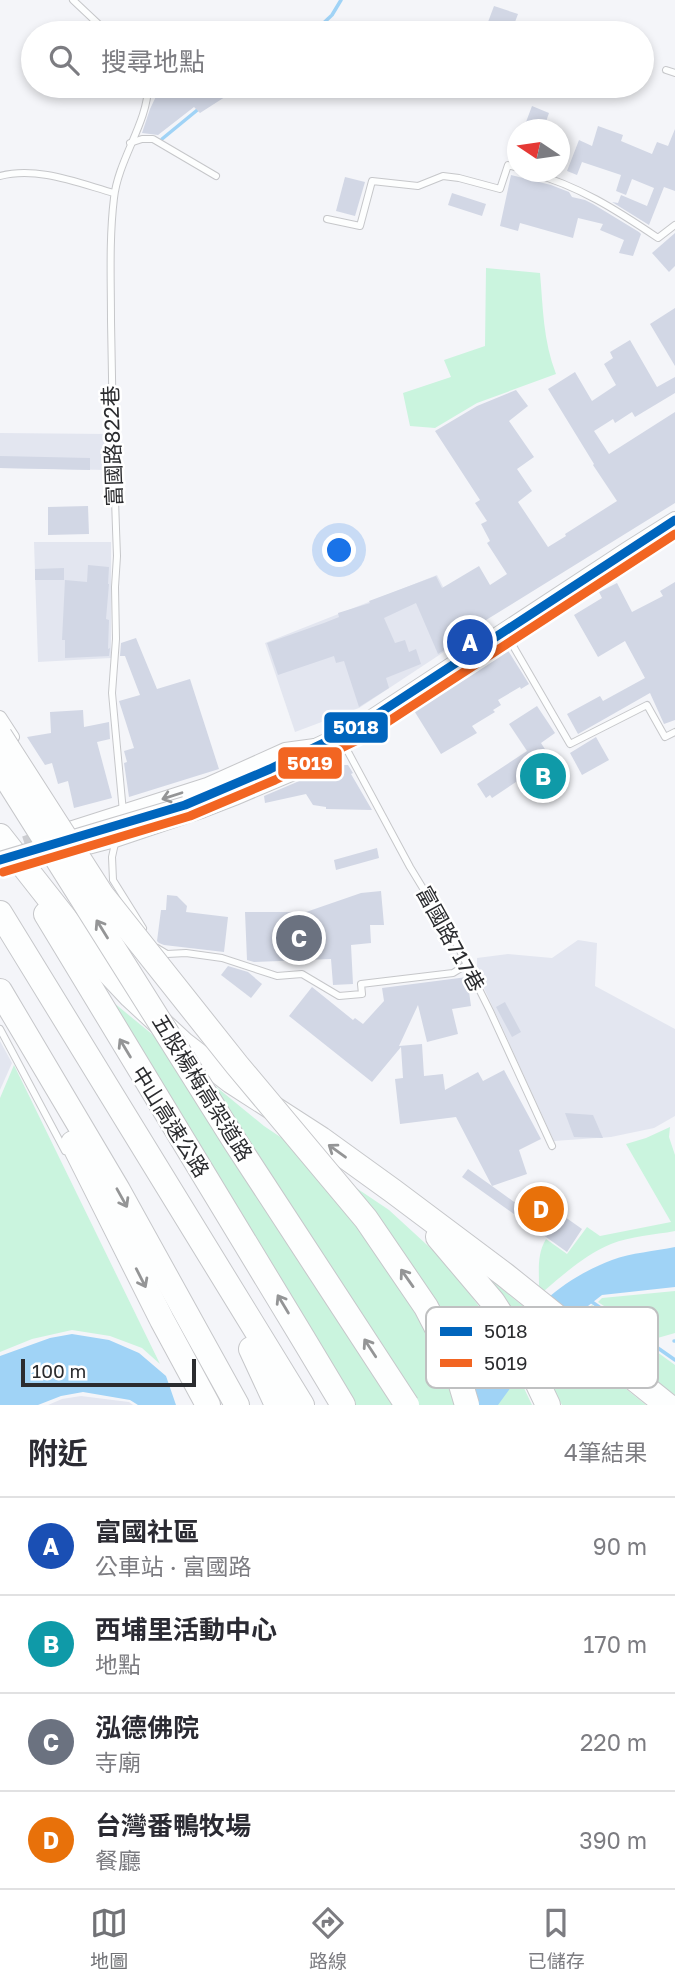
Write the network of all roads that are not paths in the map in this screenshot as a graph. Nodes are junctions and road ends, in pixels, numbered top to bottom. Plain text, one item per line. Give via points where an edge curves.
1 (73, 0) edge
2 (95, 21) edge
3 (666, 69) dead end
4 (675, 74) edge
5 (147, 98) edge
6 (130, 143) junction
7 (507, 168) edge
8 (0, 176) edge
9 (216, 176) dead end
10 (562, 182) edge
11 (114, 193) junction
12 (327, 219) dead end
13 (675, 225) edge
14 (675, 520) edge
15 (504, 631) junction
16 (0, 717) edge
17 (675, 732) edge
18 (0, 736) edge
19 (340, 736) junction
20 (322, 744) junction
21 (0, 768) edge
22 (123, 811) junction
23 (71, 828) junction
24 (0, 836) edge
25 (37, 838) tunnel mouth
26 (115, 841) junction
27 (81, 850) junction
28 (49, 858) tunnel mouth
29 (0, 860) edge
30 (0, 913) edge
31 (13, 936) junction
32 (148, 936) dead end
33 (155, 947) dead end
34 (466, 965) junction
35 (0, 991) edge
36 (0, 999) edge
37 (0, 1029) edge
38 (552, 1146) dead end
39 (69, 1158) dead end
40 (393, 1191) junction
41 (426, 1307) edge
42 (496, 1307) edge
43 (544, 1307) edge
44 (462, 1388) edge
45 (540, 1388) edge
46 (645, 1388) edge
47 (208, 1405) edge
48 (237, 1405) edge
49 (277, 1405) edge
50 (302, 1405) edge
51 (342, 1405) edge
52 (407, 1405) edge
53 (467, 1405) edge
54 (548, 1405) edge
55 (667, 1405) edge

1 - 2 lane
3 - 4 lane
5 - 6 lane, 富國路822巷
6 - 9 lane via 153,139
6 - 11 lane, 富國路822巷
7 - 12 lane via 500,189 443,176 418,186 372,181 360,226
8 - 11 lane via 33,172
10 - 13 lane via 658,238
11 - 22 lane, 富國路822巷 via 110,368 117,556 113,693
14 - 15 street
15 - 17 lane via 570,744 647,705 665,737
15 - 19 street
16 - 23 street
41 -> 18 highway, bridge via 366,1219 102,895
19 - 20 street
19 - 34 lane, 富國路717巷
20 -> 22 street via 285,749 208,784
20 - 26 street via 301,771
20 - 29 street, bridge via 185,805
52 -> 21 highway, 五股楊梅高架道路, bridge
22 - 23 street
22 - 26 lane, 富國路822巷
23 - 25 street
23 - 27 street
40 -> 24 highway via 183,1044 100,963
51 -> 24 highway, 中山高速公路
26 - 27 street
26 - 32 lane, 富國路822巷 via 113,880
27 - 28 street
30 - 31 highway, 中山高速公路
31 - 49 highway via 255,1356
31 - 50 highway, 中山高速公路
33 - 34 lane via 167,954 222,958 277,976 302,974 339,996 362,995 361,984 453,973
34 - 38 lane, 富國路717巷
35 -> 48 highway via 118,1190
36 -> 47 highway
37 - 39 lane
40 - 42 highway
40 - 43 highway
53 -> 44 highway, bridge
45 - 54 highway
46 - 55 highway

